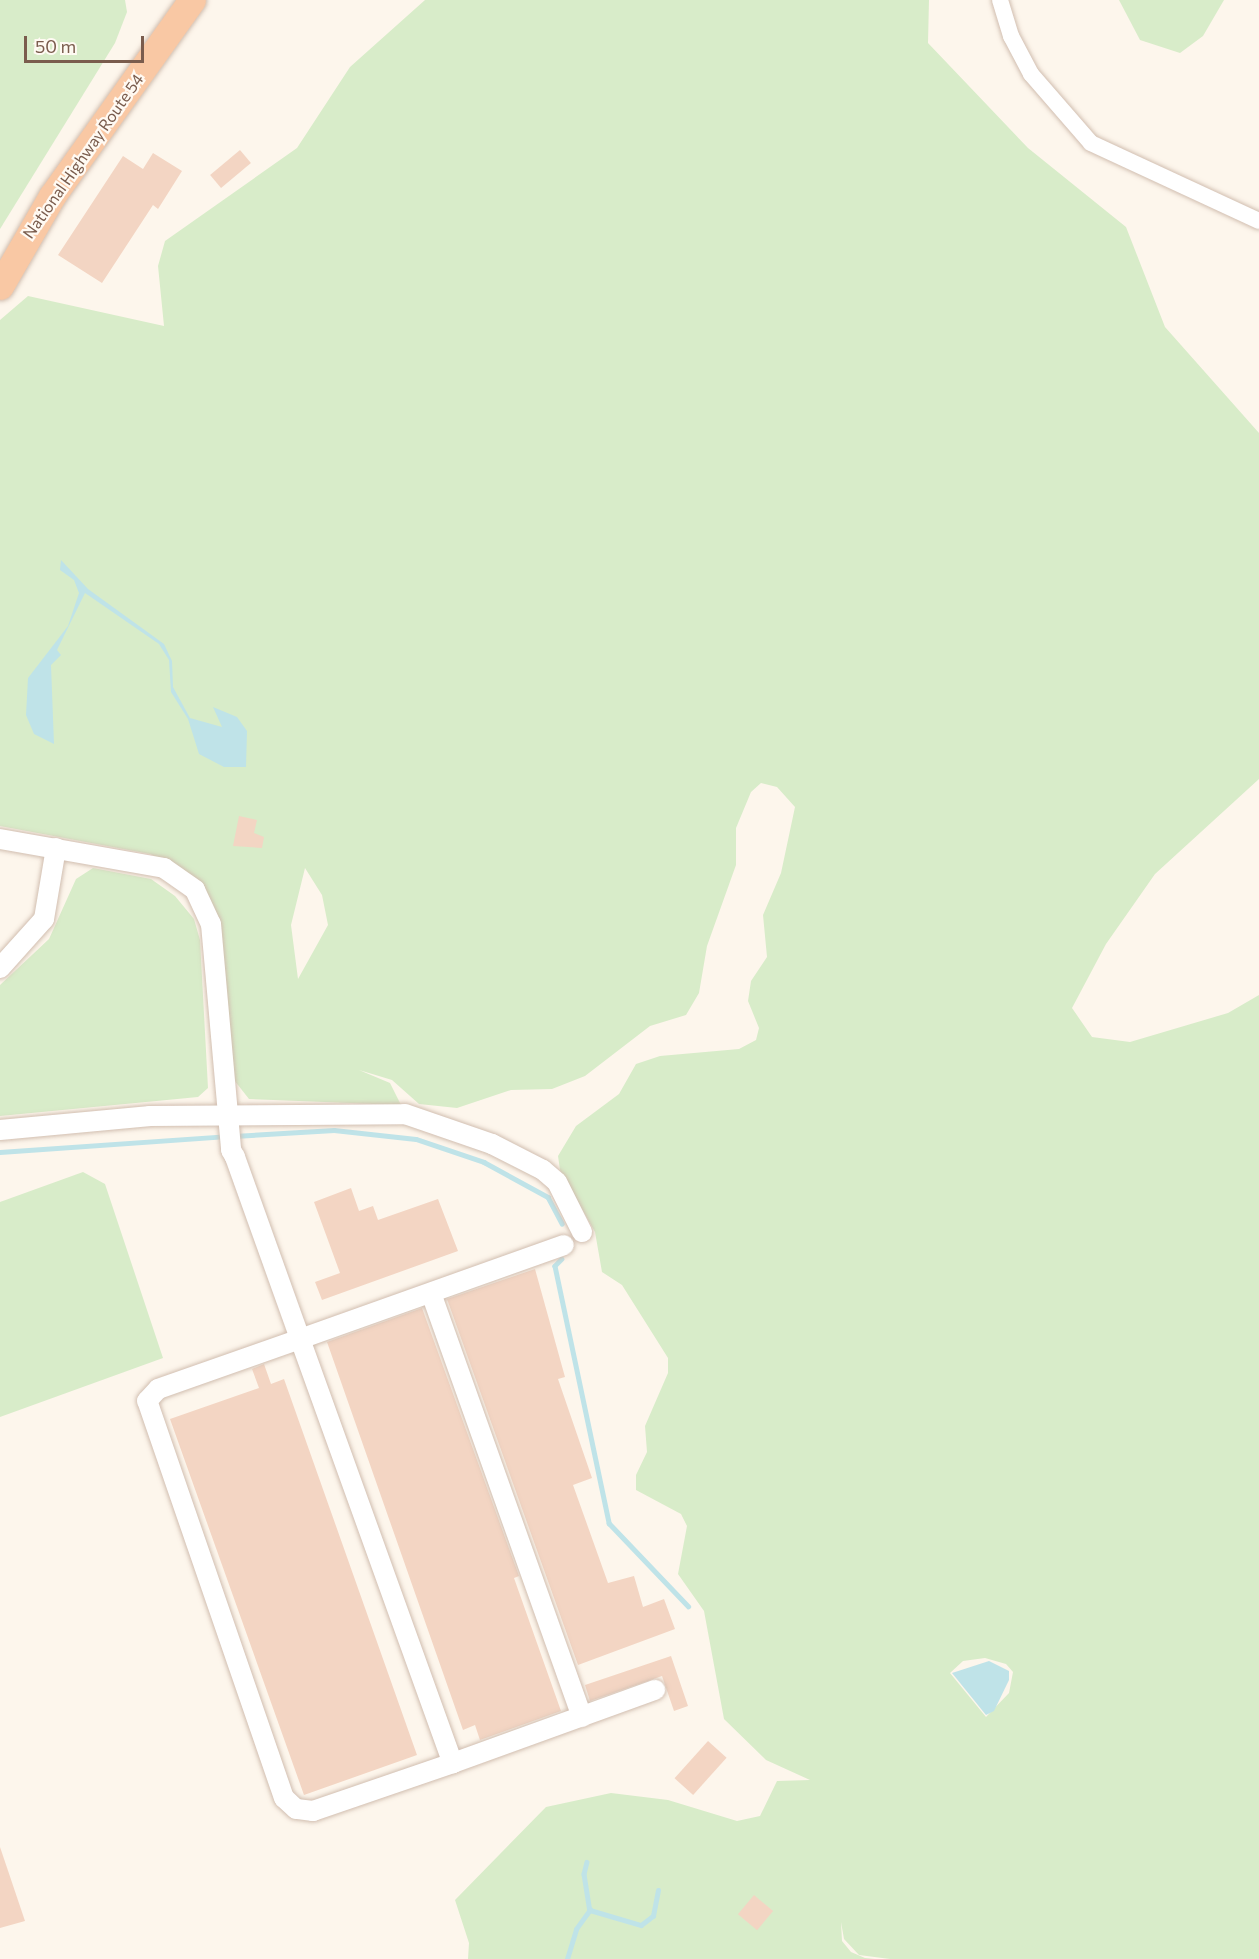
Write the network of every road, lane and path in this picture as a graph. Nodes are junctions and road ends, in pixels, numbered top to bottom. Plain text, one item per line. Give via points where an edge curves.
1 (192, 0) edge
2 (1000, 0) edge
3 (1259, 221) edge
4 (0, 286) edge
5 (0, 839) edge
6 (56, 848) junction
7 (0, 968) edge
8 (226, 1116) junction
9 (0, 1130) edge
10 (582, 1232) dead end
11 (564, 1245) dead end
12 (431, 1293) junction
13 (300, 1339) junction
14 (655, 1690) dead end
15 (582, 1717) junction
16 (453, 1763) junction

1 - 4 highway, National Highway Route 54 via 52,196
2 - 3 street via 1011,36 1031,74 1091,143
5 - 6 street
6 - 7 street via 44,919
6 - 8 street via 164,868 195,890 211,924
8 - 9 street
8 - 10 street via 405,1114 492,1144 543,1170 557,1182
8 - 13 street via 231,1150
11 - 12 street
12 - 13 street
12 - 15 street
13 - 16 street
13 - 16 street via 158,1389 147,1405 284,1798 296,1809 313,1811
14 - 15 street
15 - 16 street

